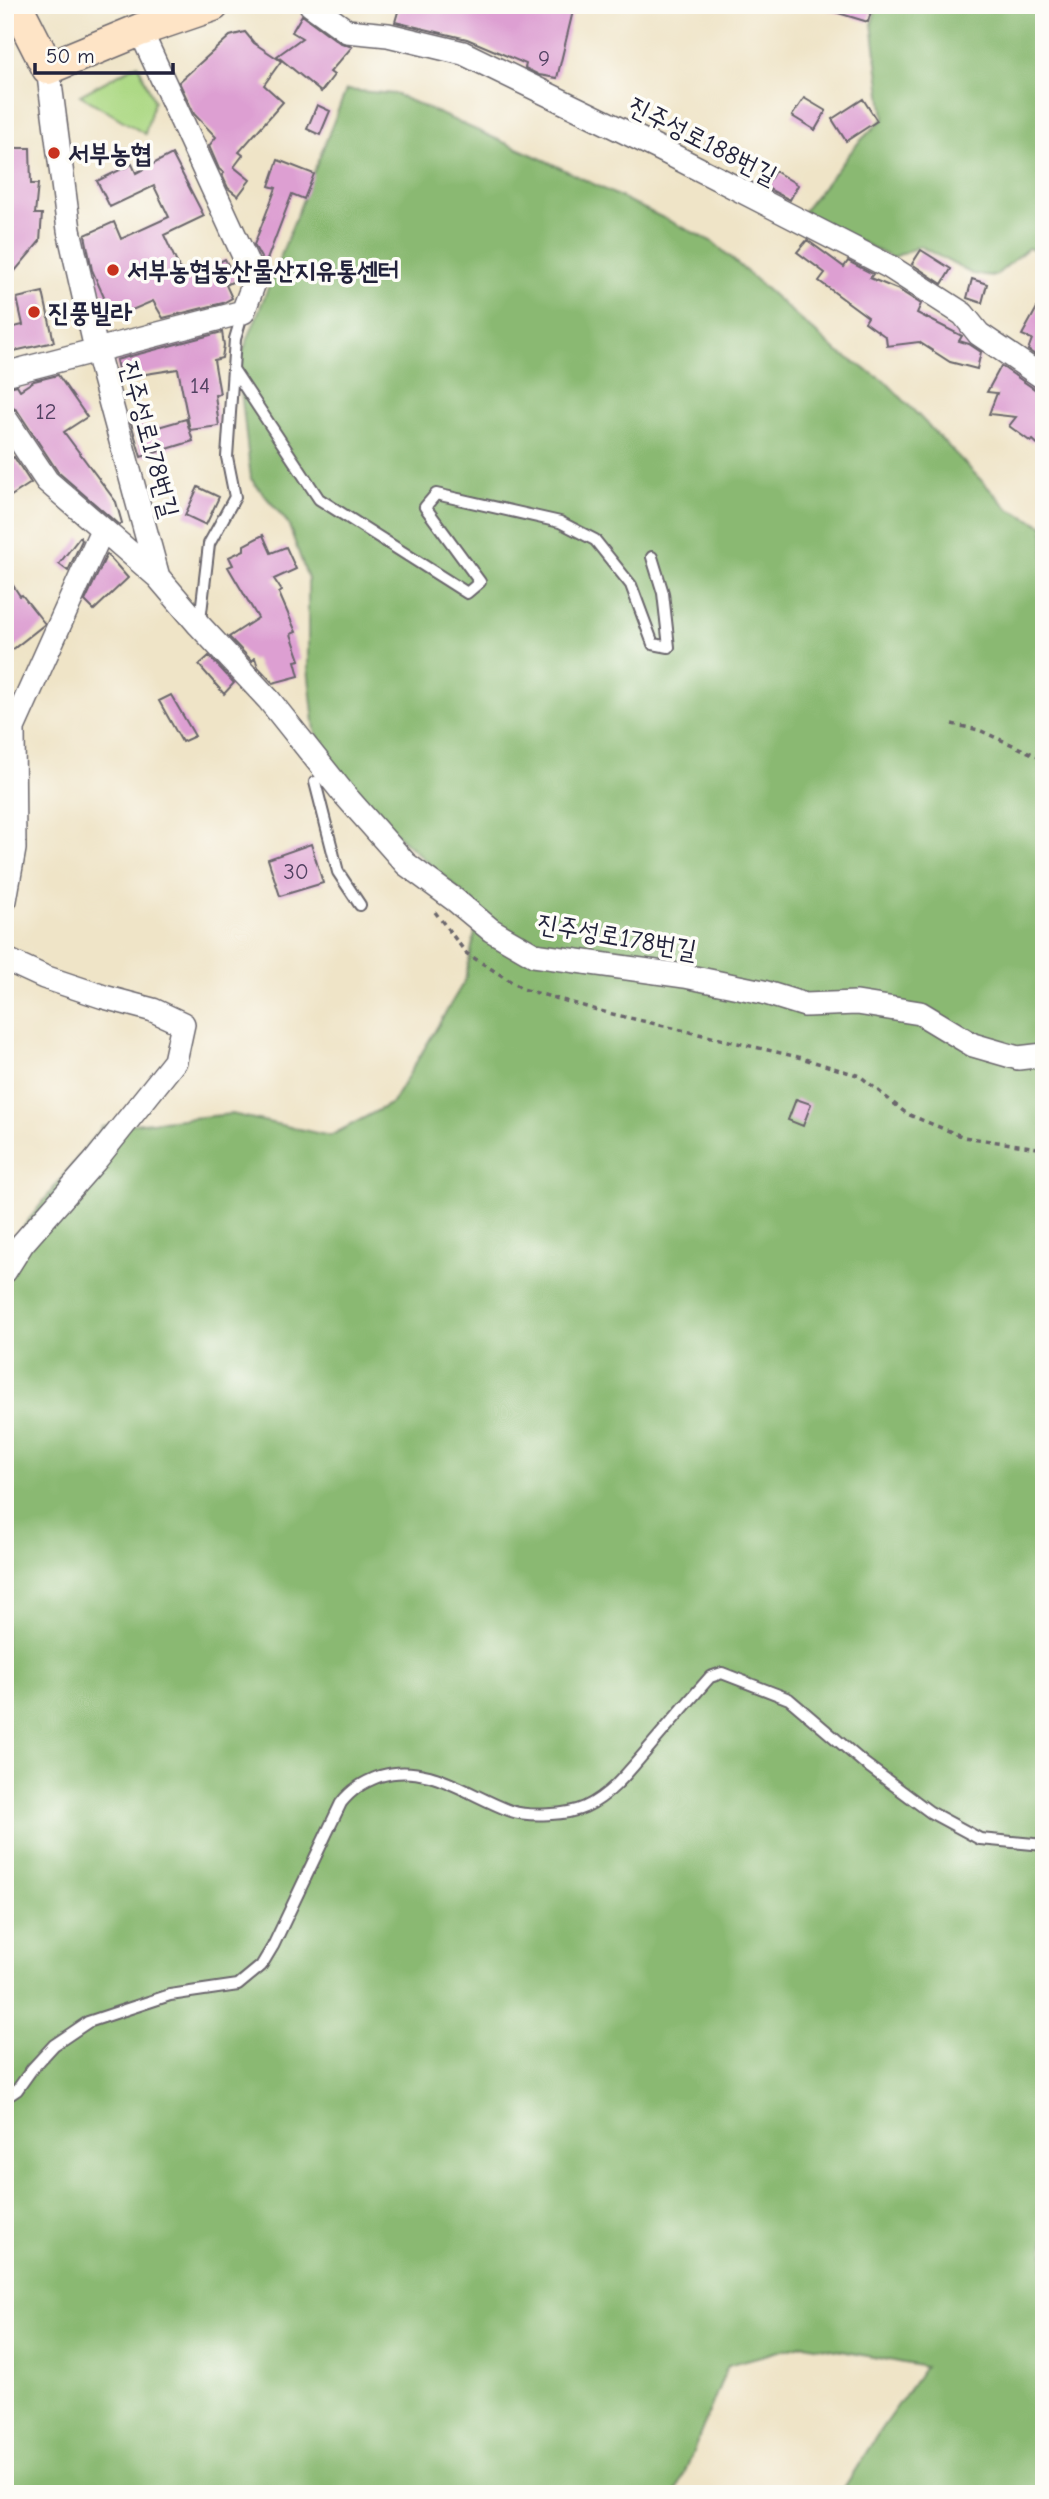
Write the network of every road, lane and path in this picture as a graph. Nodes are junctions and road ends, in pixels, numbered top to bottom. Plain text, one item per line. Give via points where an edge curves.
1 (16, 5) edge
2 (311, 5) edge
3 (210, 6) edge
4 (140, 30) junction
5 (48, 68) junction
6 (243, 312) junction
7 (96, 349) junction
8 (233, 369) junction
9 (5, 374) edge
10 (1044, 378) edge
11 (5, 418) edge
12 (102, 530) junction
13 (652, 557) dead end
14 (158, 577) junction
15 (199, 625) junction
16 (952, 724) dead end
17 (1044, 759) edge
18 (315, 782) dead end
19 (5, 901) edge
20 (360, 905) dead end
21 (433, 911) dead end
22 (5, 959) edge
23 (1044, 1055) edge
24 (1044, 1149) edge
25 (5, 1271) edge
26 (1044, 1844) edge
27 (5, 2098) edge

1 - 5 main road
2 - 10 street, 진주성로188번길 via 347,31 388,35 463,53 659,148 890,267 963,314 979,334
3 - 4 main road
4 - 5 main road
4 - 6 street via 255,280
5 - 7 street, 진주성로178번길 via 69,230
6 - 7 street
6 - 8 lane via 234,339
7 - 9 street
7 - 14 street, 진주성로178번길
8 - 13 lane via 319,499 467,593 480,582 425,507 436,494 560,522 595,540 631,585 653,644 669,647 663,593
8 - 15 lane via 227,457 235,497 209,544
11 - 12 street, 진주성로178번길 via 47,481
12 - 14 street, 진주성로178번길
12 - 19 street via 13,728 14,849
14 - 15 street, 진주성로178번길
15 - 23 street, 진주성로178번길 via 269,700 406,864 491,930 534,955 685,976 805,1005 857,1003 920,1013 973,1045 1018,1058
16 - 17 path via 979,730
18 - 20 lane via 338,872
21 - 24 path via 466,953 523,989 860,1076 906,1114 964,1137
22 - 25 street via 44,977 153,1010 183,1024 175,1061 96,1161 22,1244
26 - 27 lane via 980,1839 966,1832 930,1812 864,1763 789,1699 722,1673 710,1677 617,1785 584,1807 562,1813 513,1812 448,1782 405,1772 365,1781 341,1803 261,1966 238,1985 170,1995 88,2022 54,2045

